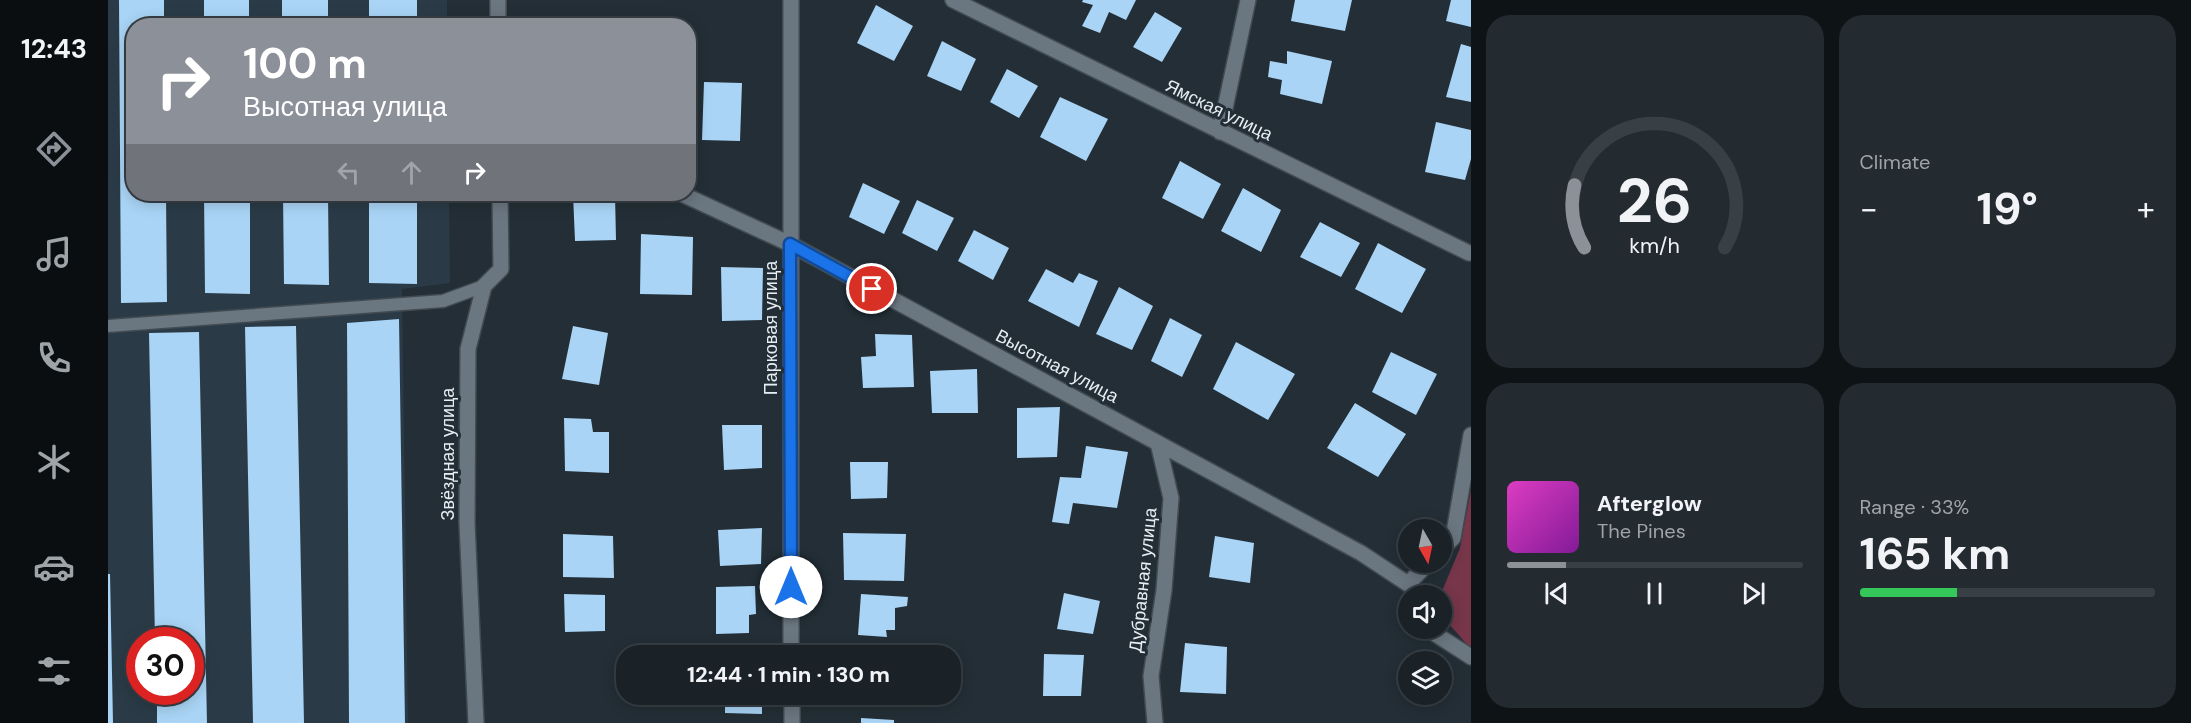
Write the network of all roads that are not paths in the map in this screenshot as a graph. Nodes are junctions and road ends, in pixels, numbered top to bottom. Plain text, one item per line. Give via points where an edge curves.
1 (498, 0) edge
2 (791, 0) edge
3 (953, 0) edge
4 (1248, 0) edge
5 (498, 18) edge
6 (1220, 132) junction
7 (696, 200) edge
8 (500, 201) edge
9 (790, 244) junction
10 (1470, 254) edge
11 (484, 286) junction
12 (108, 326) edge
13 (1471, 435) edge
14 (1158, 443) junction
15 (1452, 539) edge
16 (1403, 585) edge
17 (1443, 639) edge
18 (791, 645) edge
19 (1471, 657) edge
20 (792, 705) edge
21 (476, 723) edge
22 (792, 723) edge
23 (1155, 723) edge

1 - 5 street
2 - 9 street, Парковая улица
3 - 6 street, Ямская улица
4 - 6 street
6 - 10 street, Ямская улица
7 - 9 street, Высотная улица
8 - 11 street, Звёздная улица via 501,269
9 - 14 street, Высотная улица
9 - 18 street, Парковая улица
11 - 12 lane via 443,301
11 - 21 street, Звёздная улица via 468,349 467,523
13 - 15 street
14 - 16 street, Высотная улица via 1361,553
14 - 23 street, Дубравная улица via 1171,498 1164,590 1151,676
17 - 19 street
20 - 22 street

